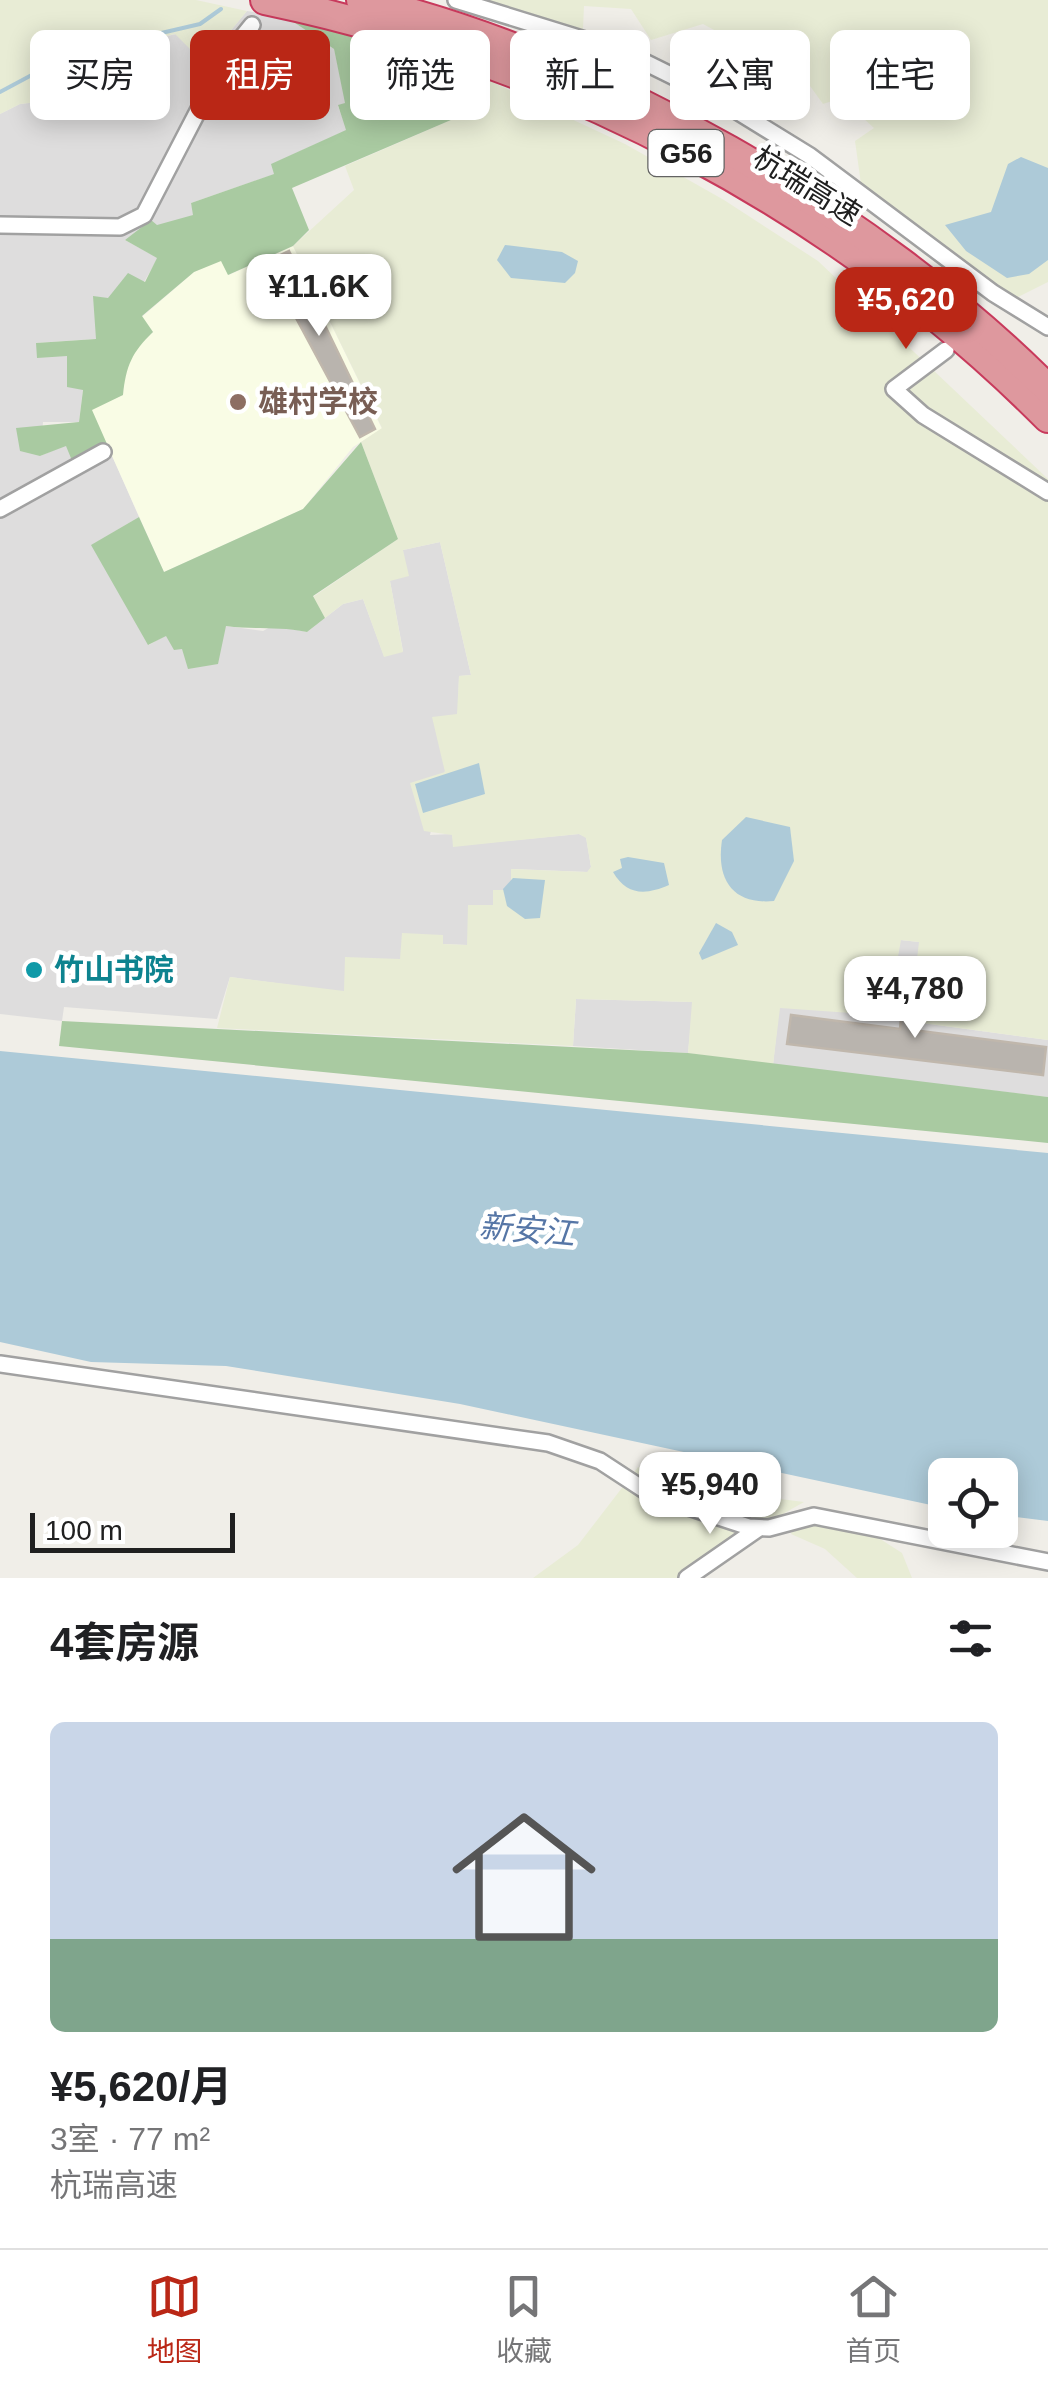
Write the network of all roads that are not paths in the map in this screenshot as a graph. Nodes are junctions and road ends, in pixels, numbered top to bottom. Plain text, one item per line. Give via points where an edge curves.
1 (361, 0) edge
2 (456, 0) edge
3 (258, 12) edge
4 (0, 225) edge
5 (1010, 303) junction
6 (996, 314) dead end
7 (1048, 327) edge
8 (946, 350) dead end
9 (1048, 389) edge
10 (1048, 418) edge
11 (104, 452) dead end
12 (1048, 492) edge
13 (0, 510) edge
14 (0, 1364) edge
15 (758, 1528) junction
16 (1048, 1562) edge
17 (686, 1578) edge

1 - 9 highway, 杭瑞高速 / G56 via 534,58 754,166 902,264
2 - 5 street via 624,52 711,95 810,156
3 - 4 street via 226,57 144,215 120,227
3 - 10 highway, 杭瑞高速 / G56 via 372,24 476,57 704,162 879,272
5 - 6 street
5 - 7 street
8 - 12 street via 894,389 923,415
11 - 13 street
14 - 15 street via 548,1442 600,1461 652,1494
15 - 16 street via 814,1516
15 - 17 street

